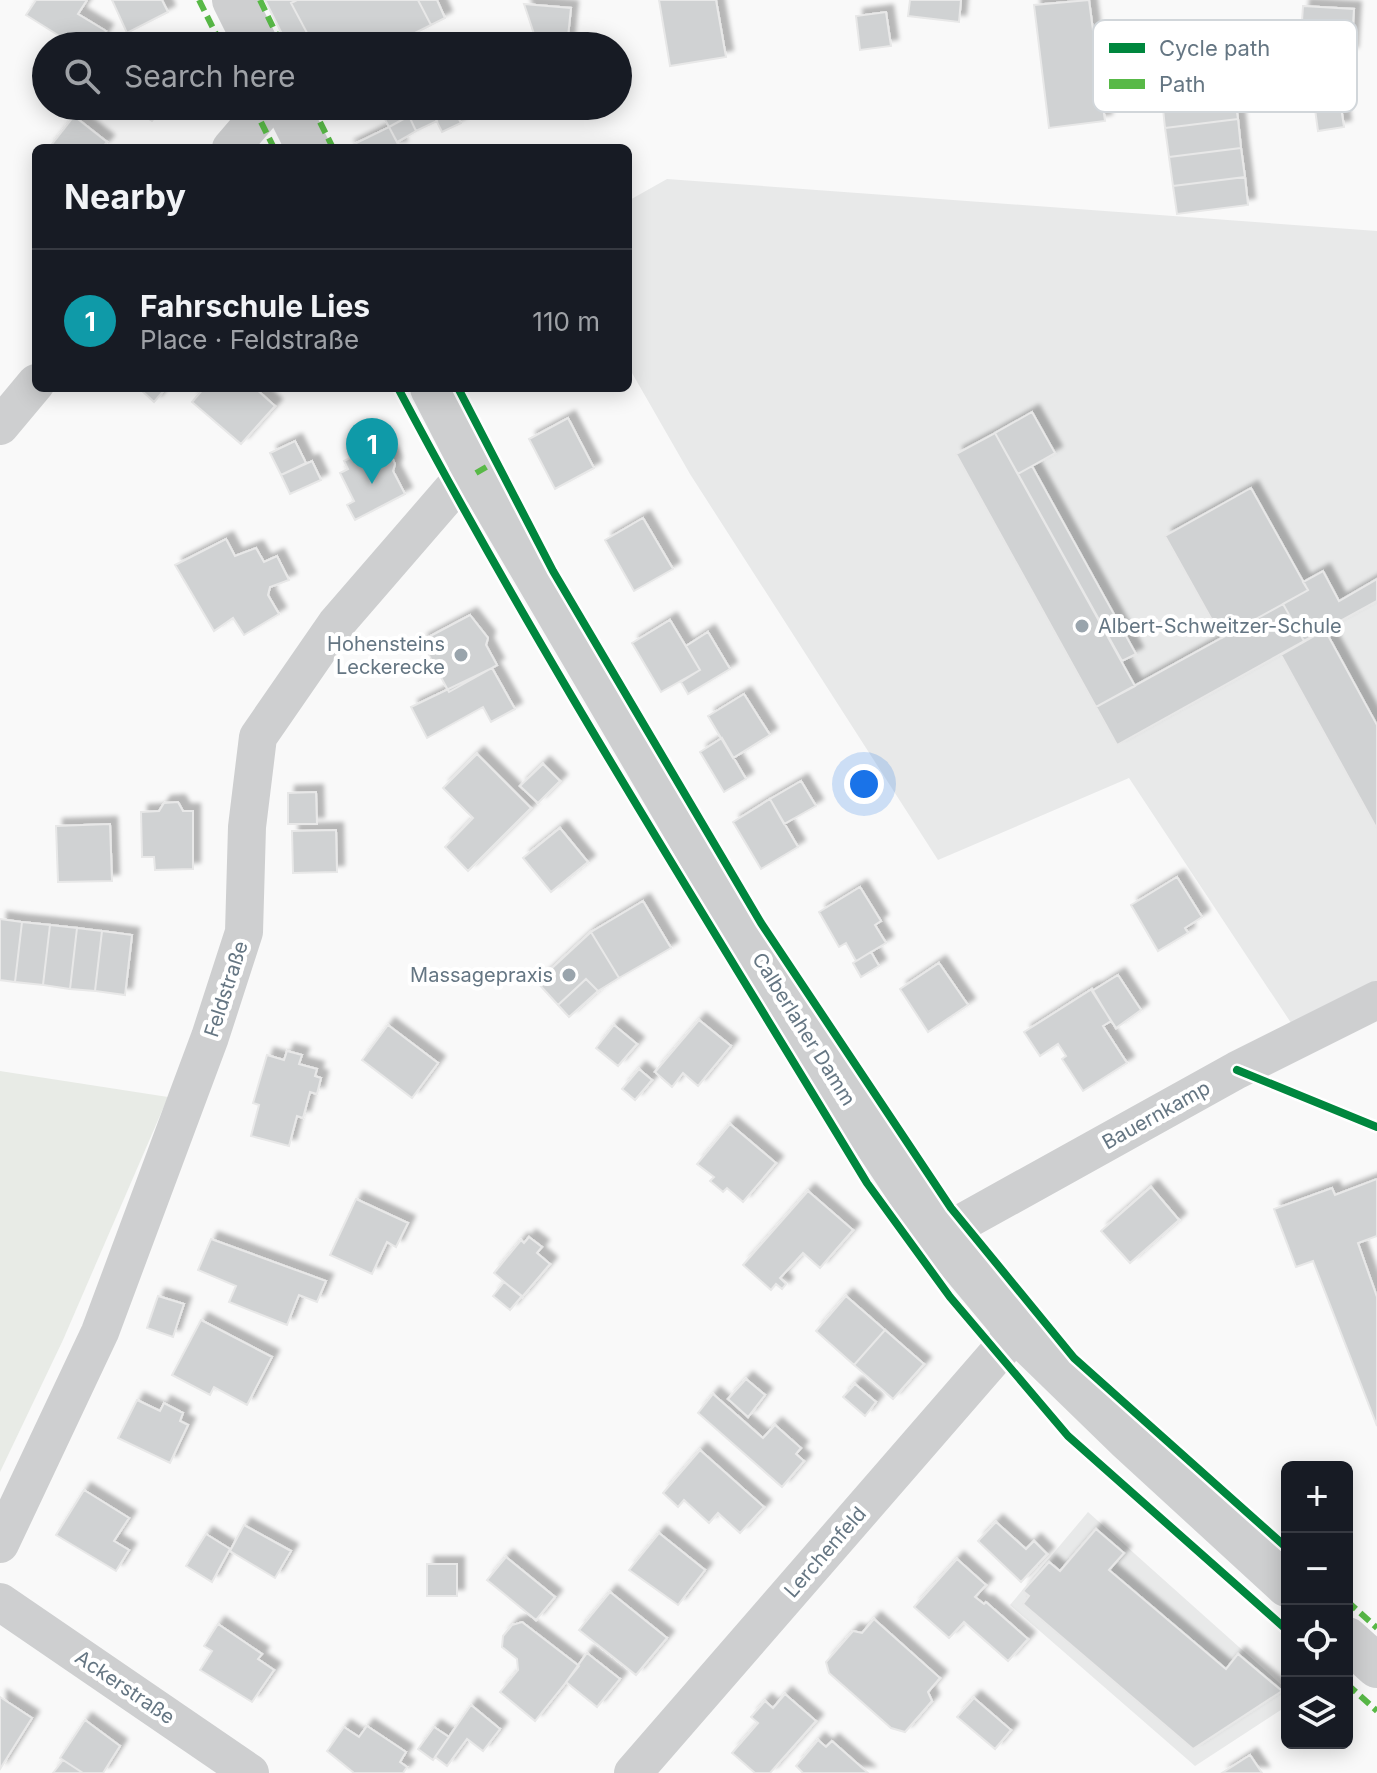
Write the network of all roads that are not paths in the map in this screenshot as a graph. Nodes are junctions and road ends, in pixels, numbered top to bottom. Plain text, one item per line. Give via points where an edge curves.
1 (234, 0) edge
2 (250, 32) edge
3 (255, 120) edge
4 (294, 120) edge
5 (234, 144) edge
6 (306, 144) edge
7 (32, 388) edge
8 (434, 392) edge
9 (0, 426) edge
10 (476, 473) junction
11 (1377, 1000) edge
12 (938, 1236) junction
13 (1017, 1331) junction
14 (0, 1544) edge
15 (1281, 1579) edge
16 (0, 1602) edge
17 (1353, 1644) edge
18 (1377, 1666) edge
19 (250, 1773) edge
20 (633, 1773) edge

1 - 2 street
3 - 5 street
4 - 6 street
7 - 9 street
8 - 10 street, Calberlaher Damm
10 - 12 street, Calberlaher Damm via 818,1056
10 - 14 street, Feldstraße via 452,490 336,624 258,737 247,827 244,932 100,1332
11 - 12 street, Bauernkamp via 1237,1070
12 - 13 street, Calberlaher Damm
13 - 15 street, Calberlaher Damm
13 - 20 street, Lerchenfeld
16 - 19 street, Ackerstraße
17 - 18 street

